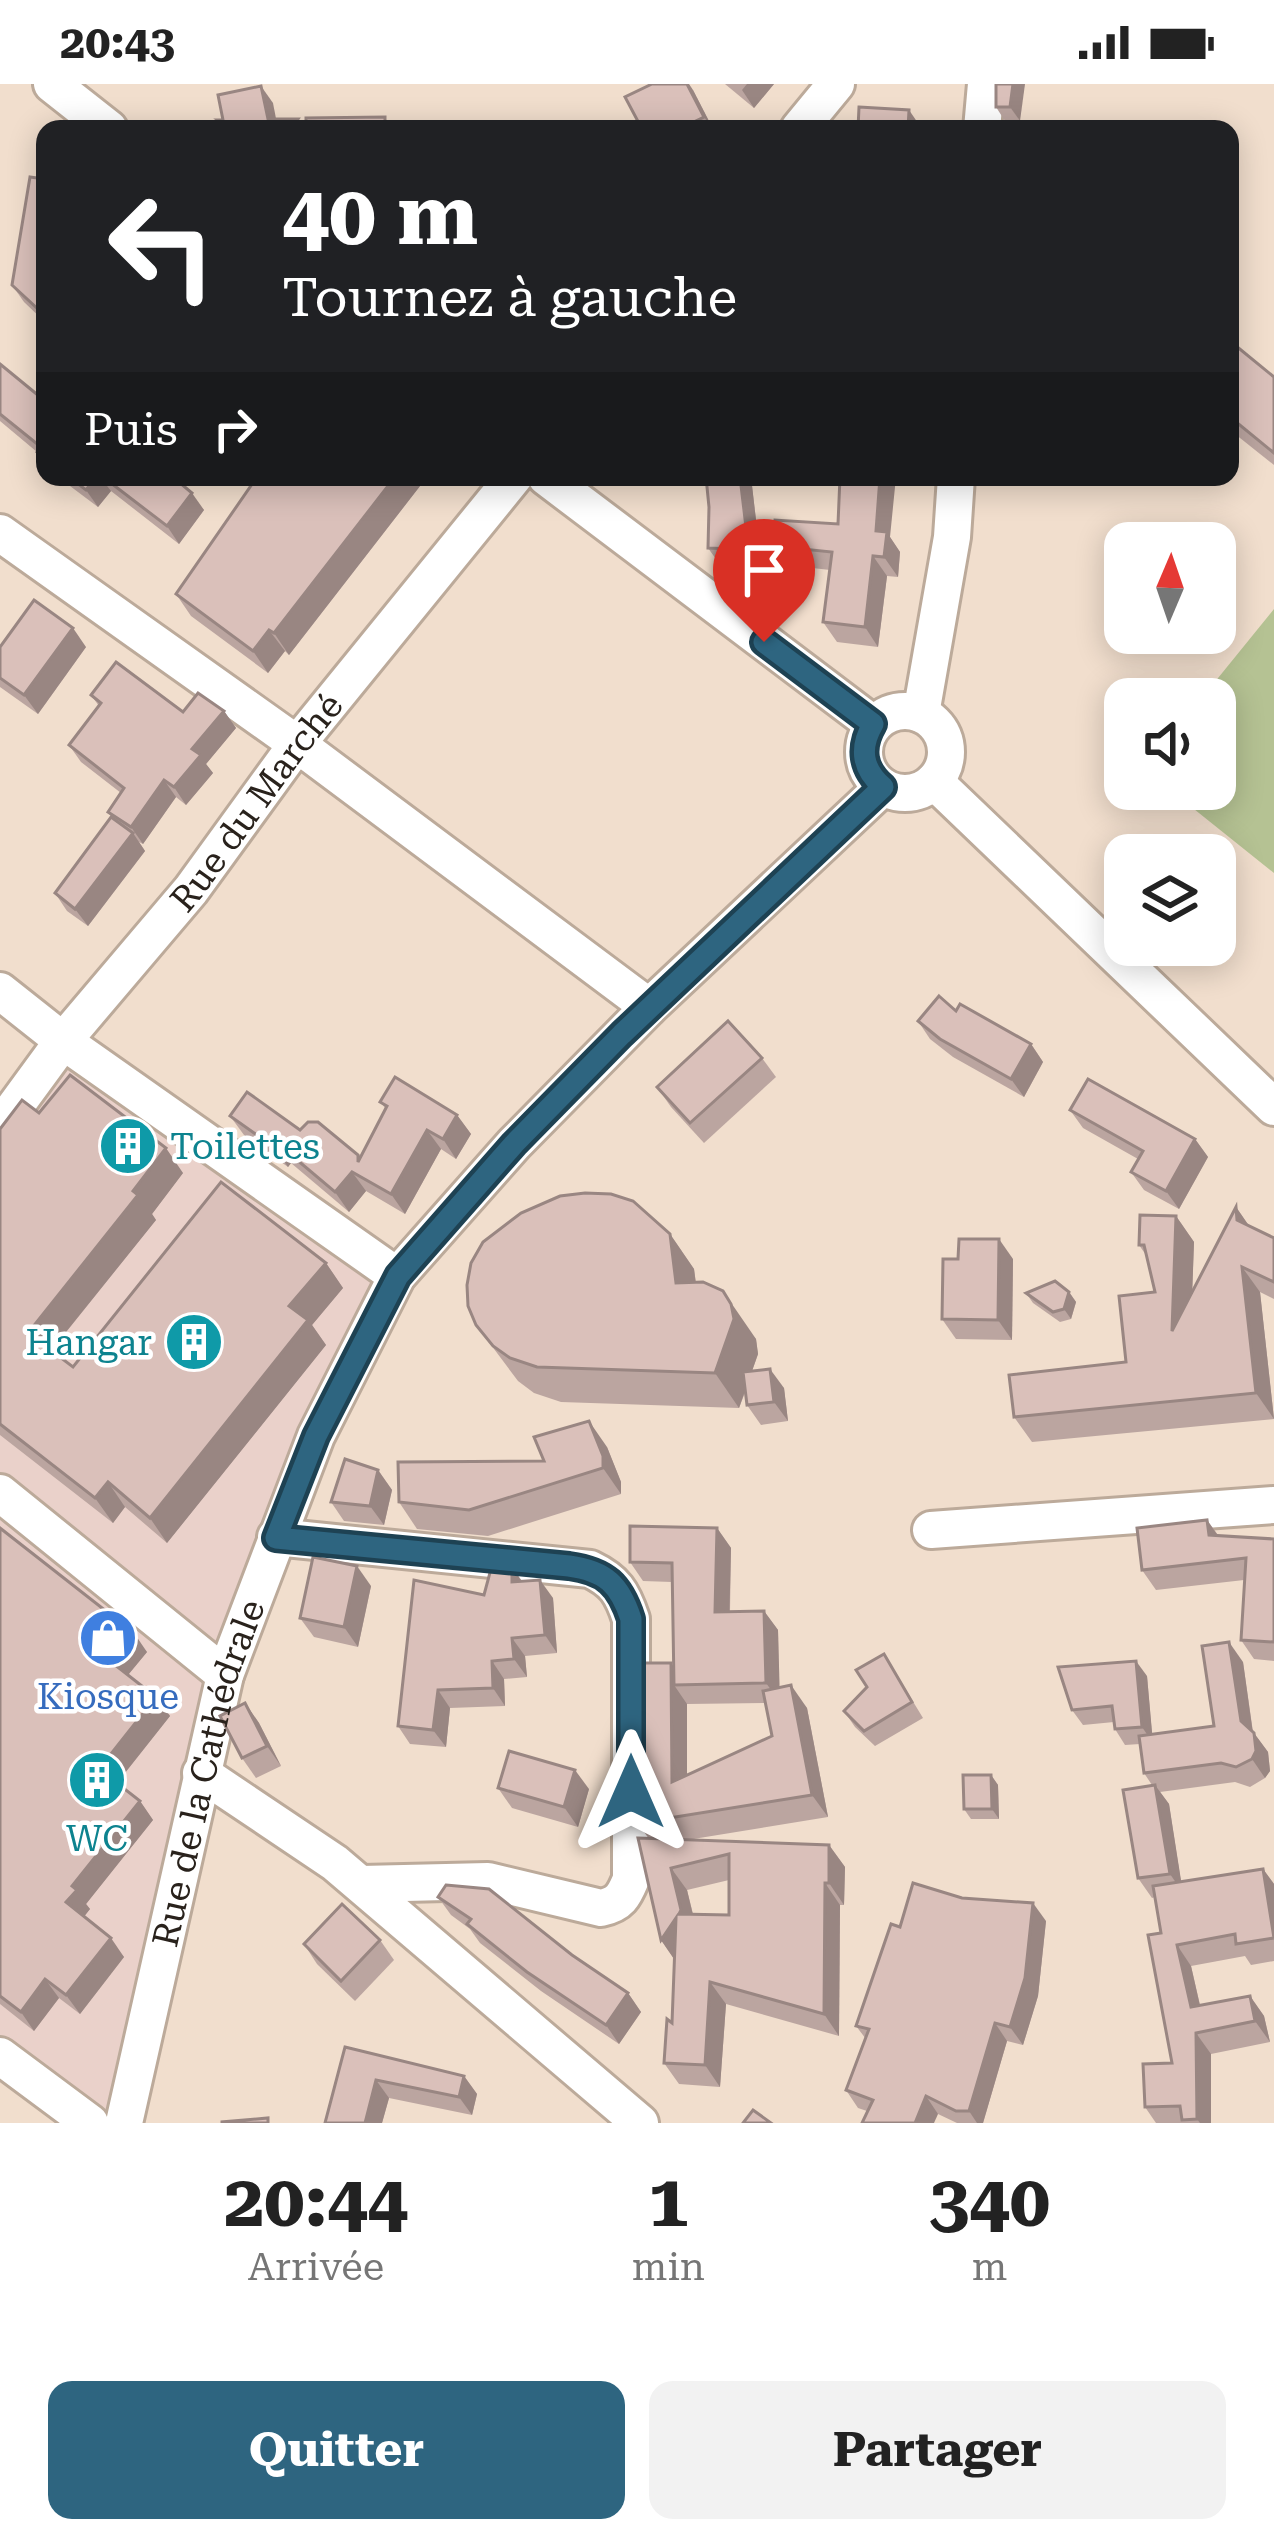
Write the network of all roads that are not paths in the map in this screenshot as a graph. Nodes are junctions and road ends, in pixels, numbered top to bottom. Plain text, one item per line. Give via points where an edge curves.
1 (52, 84) edge
2 (836, 84) edge
3 (986, 84) edge
4 (98, 120) edge
5 (806, 120) edge
6 (983, 120) edge
7 (507, 486) edge
8 (558, 486) edge
9 (955, 486) edge
10 (0, 533) edge
11 (921, 714) junction
12 (873, 724) junction
13 (297, 744) junction
14 (934, 782) junction
15 (883, 787) junction
16 (0, 991) edge
17 (650, 1007) junction
18 (63, 1041) junction
19 (1274, 1107) edge
20 (0, 1127) edge
21 (398, 1276) junction
22 (0, 1493) edge
23 (1274, 1505) edge
24 (931, 1530) dead end
25 (276, 1538) junction
26 (226, 1675) junction
27 (201, 1773) junction
28 (362, 1884) junction
29 (0, 2056) edge
30 (90, 2123) edge
31 (124, 2123) edge
32 (640, 2123) edge

1 - 4 street
2 - 5 street
3 - 6 street
7 - 13 street, Rue du Marché
8 - 12 street
9 - 11 street
10 - 13 street
11 - 12 street via 896,712
11 - 14 street via 946,744
12 - 15 street via 865,765
13 - 17 street
13 - 18 street, Rue du Marché via 191,890
14 - 15 street via 910,793
14 - 19 street
15 - 17 street, Rue de la Cathédrale
16 - 18 street
17 - 21 street, Rue de la Cathédrale
18 - 20 street, Rue du Marché
18 - 21 street
21 - 25 street, Rue de la Cathédrale via 316,1436
22 - 26 street
23 - 24 street
25 - 26 street, Rue de la Cathédrale
25 - 28 street via 590,1569 622,1593 631,1619 631,1879 615,1905 488,1881
26 - 27 street, Rue de la Cathédrale
27 - 28 street
27 - 31 street, Rue de la Cathédrale
28 - 32 street
29 - 30 street

